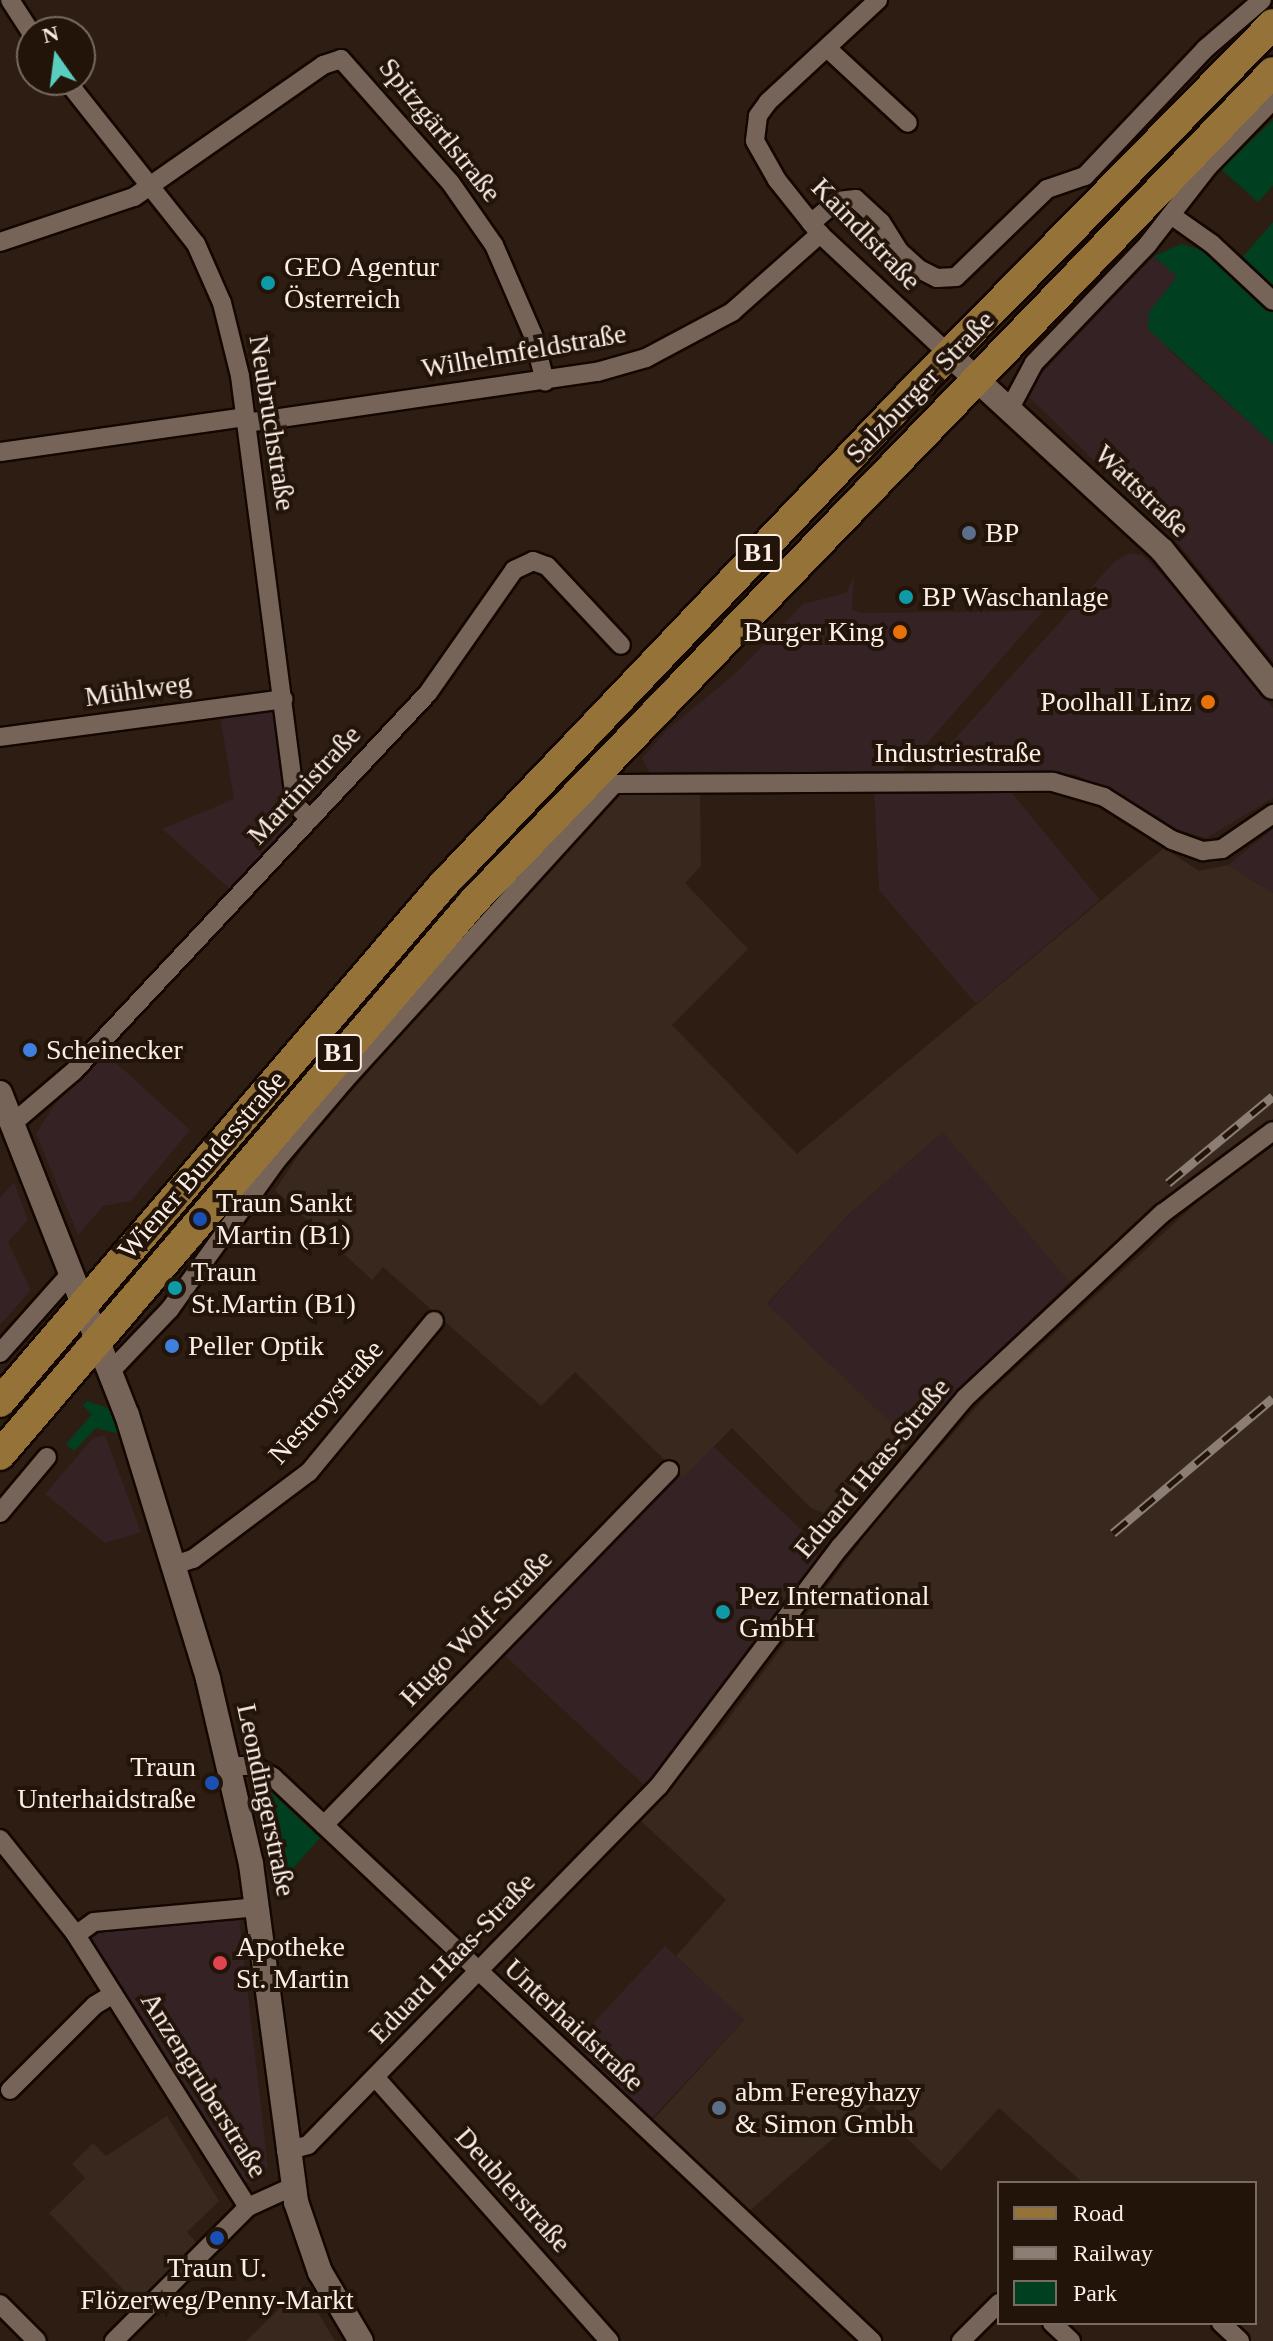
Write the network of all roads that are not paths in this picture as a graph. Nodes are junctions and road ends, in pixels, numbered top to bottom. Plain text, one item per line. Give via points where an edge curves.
1 (878, 0) edge
2 (1262, 0) edge
3 (1273, 24) edge
4 (827, 48) junction
5 (1273, 72) edge
6 (78, 96) edge
7 (1273, 100) edge
8 (908, 123) dead end
9 (150, 188) junction
10 (1171, 215) junction
11 (815, 229) junction
12 (0, 242) edge
13 (1273, 301) edge
14 (951, 356) junction
15 (974, 377) junction
16 (545, 381) junction
17 (1010, 408) junction
18 (246, 420) junction
19 (0, 452) edge
20 (621, 645) dead end
21 (1273, 687) edge
22 (283, 699) junction
23 (0, 737) edge
24 (568, 751) joint
25 (602, 779) junction
26 (1273, 814) edge
27 (310, 819) junction
28 (0, 1093) edge
29 (13, 1123) junction
30 (1273, 1131) edge
31 (260, 1187) junction
32 (216, 1199) junction
33 (71, 1273) junction
34 (434, 1321) dead end
35 (90, 1322) junction
36 (0, 1353) edge
37 (110, 1372) junction
38 (0, 1402) edge
39 (0, 1455) edge
40 (47, 1457) dead end
41 (669, 1470) dead end
42 (0, 1513) edge
43 (174, 1565) junction
44 (231, 1766) junction
45 (324, 1825) junction
46 (4, 1852) edge
47 (258, 1907) junction
48 (76, 1935) junction
49 (476, 1973) junction
50 (113, 1994) junction
51 (375, 2077) junction
52 (10, 2090) dead end
53 (286, 2151) junction
54 (292, 2187) junction
55 (248, 2207) junction
56 (0, 2304) edge
57 (997, 2305) edge
58 (1054, 2325) edge
59 (1223, 2325) edge
60 (37, 2341) edge
61 (114, 2341) edge
62 (361, 2341) edge
63 (609, 2341) edge
64 (872, 2341) edge
65 (961, 2341) edge
66 (1071, 2341) edge
67 (1240, 2341) edge

1 - 4 street
2 - 11 street, Salzburger Straße via 1205,49 1085,176 1047,189 956,277 937,278 919,269 856,199 837,201
3 - 14 main road, Salzburger Straße / B1
4 - 8 street
4 - 11 street, Kaindlstraße via 768,102 758,116 755,141
5 - 15 main road, Salzburger Straße / B1
6 - 9 street, Neubruchstraße
7 - 10 street via 1208,167
9 - 12 street, Spitzgärtlstraße via 106,210
9 - 16 street, Spitzgärtlstraße via 323,65 341,59 450,182 494,245 533,335
9 - 18 street, Neubruchstraße via 211,271 233,342
10 - 13 street via 1212,244
10 - 17 street via 1034,363
11 - 14 street, Kaindlstraße
11 - 16 street, Wilhelmfeldstraße via 768,285 688,339 597,372
14 - 15 street, Wattstraße
14 - 24 main road, Salzburger Straße / B1
15 - 17 street, Wattstraße
15 - 25 main road, Salzburger Straße / B1
16 - 18 street, Wilhelmfeldstraße
17 - 21 street, Wattstraße via 1162,550
18 - 19 street, Wilhelmfeldstraße
18 - 22 street, Neubruchstraße
20 - 27 street, Martinistraße via 547,566 523,563 428,693
22 - 23 street, Mühlweg
22 - 27 street, Neubruchstraße via 296,805
24 - 35 main road, Wiener Bundesstraße / B1 via 443,885
25 - 26 street, Industriestraße via 1053,782 1104,797 1172,840 1203,851 1222,849
25 - 31 street, Wiener Bundesstraße
25 - 32 main road, Wiener Bundesstraße / B1 via 352,1037
27 - 29 street, Martinistraße via 46,1100
28 - 29 street, Leondingerstraße
29 - 33 street, Leondingerstraße
30 - 49 street, Eduard Haas-Straße via 1163,1213 965,1398 840,1547 659,1786
31 - 32 street, Wiener Bundesstraße
31 - 37 street, Wiener Bundesstraße via 160,1321
32 - 35 main road, Wiener Bundesstraße / B1
33 - 35 street, Leondingerstraße
33 - 36 street
34 - 43 street, Nestroystraße via 309,1472 193,1559
35 - 37 street, Leondingerstraße
35 - 38 main road, Wiener Bundesstraße / B1
35 - 39 main road, Wiener Bundesstraße / B1
37 - 43 street, Leondingerstraße
40 - 42 street
41 - 45 street, Hugo Wolf-Straße
43 - 44 street, Leondingerstraße
44 - 45 street, Unterhaidstraße via 263,1770
44 - 47 street, Leondingerstraße
45 - 49 street, Unterhaidstraße
46 - 48 street, Anzengruberstraße
47 - 48 street via 94,1922
47 - 53 street, Leondingerstraße
48 - 50 street, Anzengruberstraße
49 - 51 street, Eduard Haas-Straße
49 - 64 street, Unterhaidstraße
50 - 52 street, Anzengruberstraße
50 - 55 street, Anzengruberstraße
51 - 53 street, Eduard Haas-Straße via 308,2145
51 - 63 street, Deublerstraße
53 - 54 street, Leondingerstraße
54 - 55 street
54 - 62 street, Leondingerstraße via 320,2272
55 - 61 street
56 - 60 street
57 - 65 street
58 - 66 street
59 - 67 street

